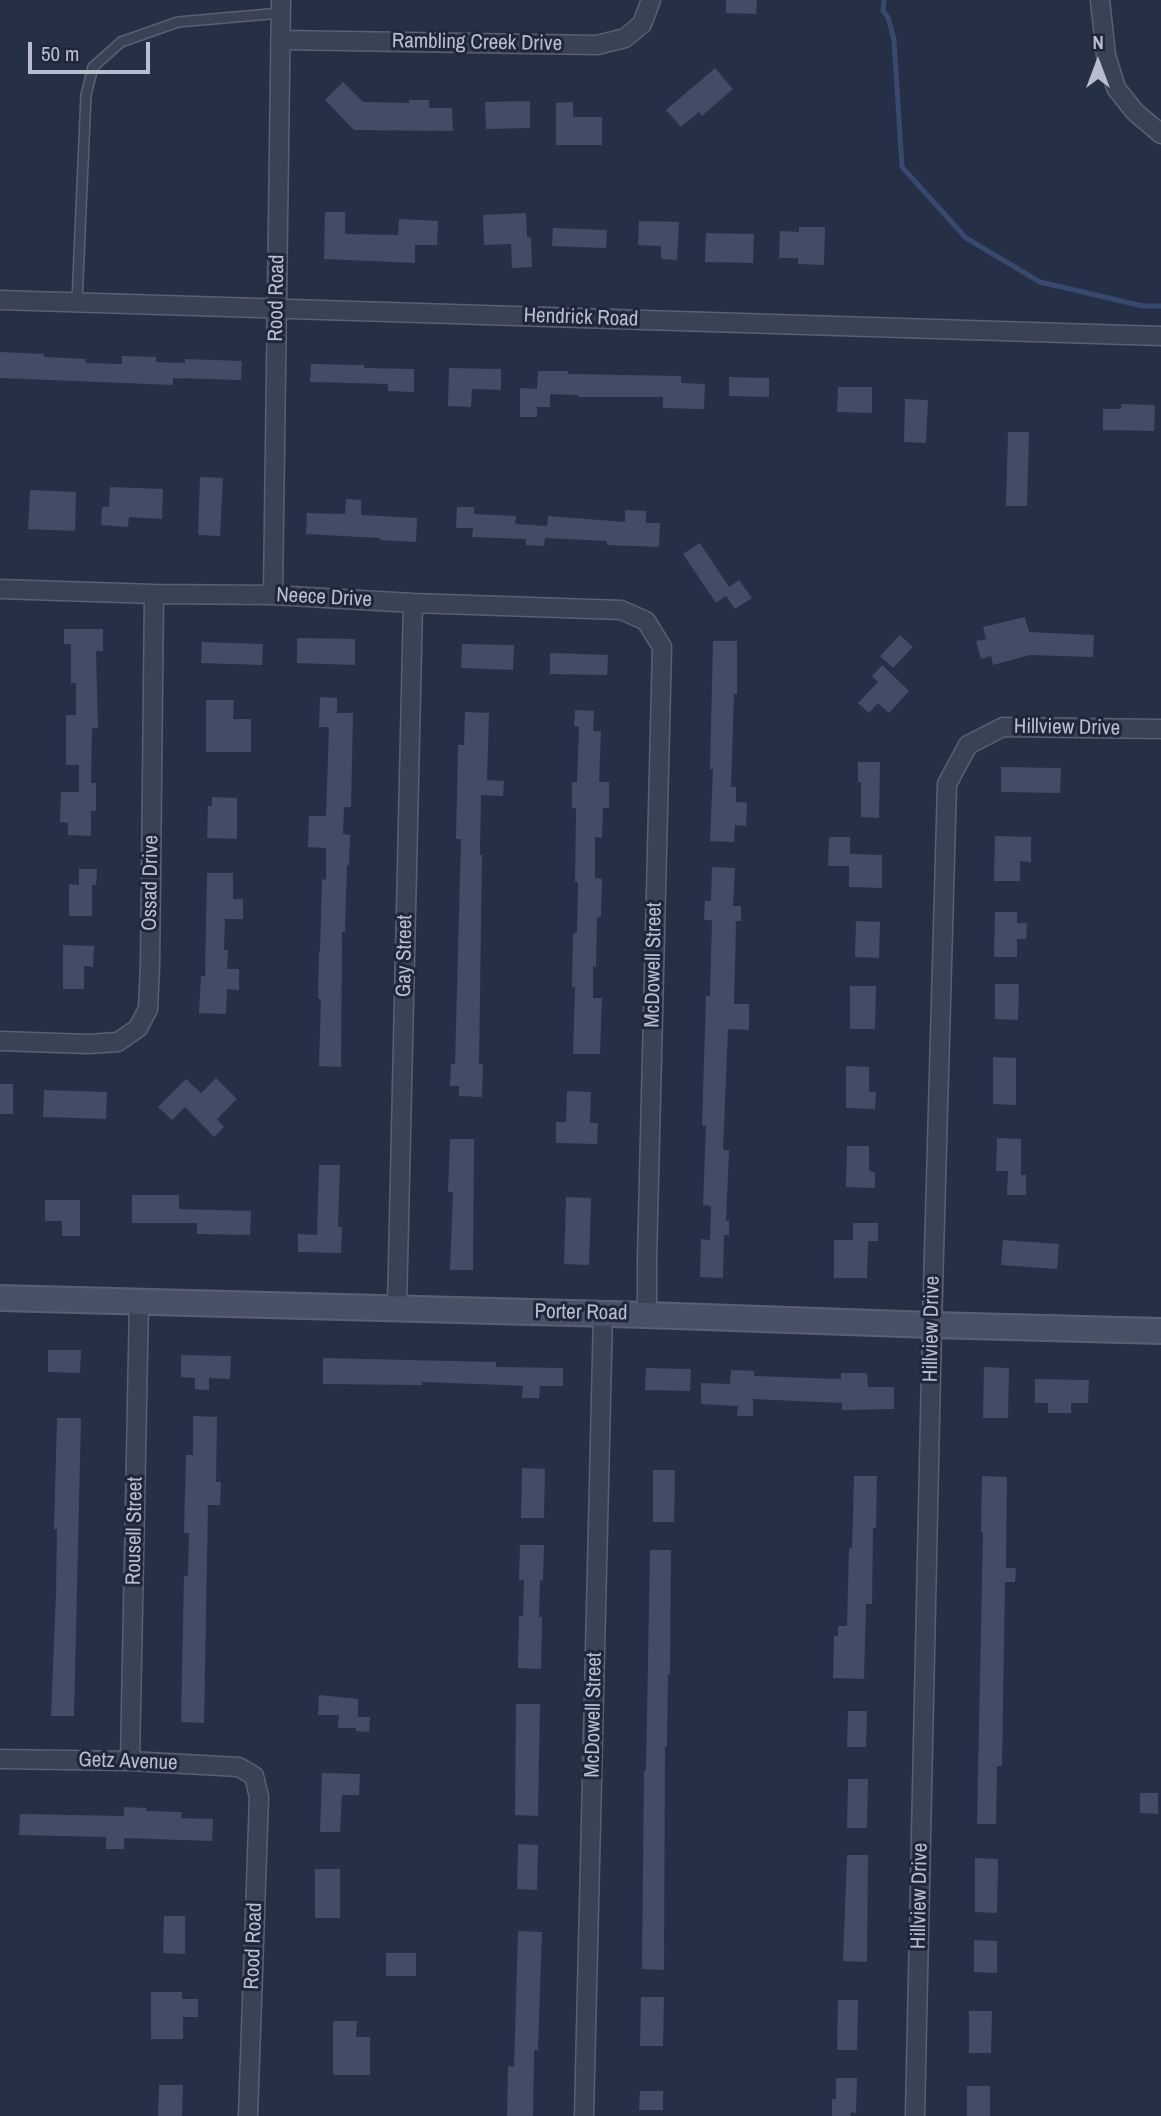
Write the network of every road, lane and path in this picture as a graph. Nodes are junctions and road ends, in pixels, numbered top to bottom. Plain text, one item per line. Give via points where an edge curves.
1 (650, 0) edge
2 (1100, 0) edge
3 (281, 6) edge
4 (281, 40) junction
5 (1161, 134) edge
6 (0, 300) edge
7 (77, 302) junction
8 (276, 308) junction
9 (1161, 336) edge
10 (0, 589) edge
11 (154, 594) junction
12 (274, 595) junction
13 (413, 603) junction
14 (646, 621) joint
15 (1161, 729) edge
16 (0, 1041) edge
17 (0, 1298) edge
18 (139, 1302) junction
19 (397, 1308) junction
20 (603, 1314) junction
21 (647, 1315) junction
22 (932, 1325) junction
23 (1161, 1331) edge
24 (0, 1759) edge
25 (130, 1761) junction
26 (254, 1776) joint
27 (248, 2116) edge
28 (584, 2116) edge
29 (915, 2116) edge

1 - 4 street, Rambling Creek Drive via 642,24 625,38 597,45
2 - 5 street via 1106,55 1116,88
3 - 4 street, Rood Road
3 - 7 lane via 178,22 121,43 93,67 86,95
4 - 8 street, Rood Road
6 - 7 street, Hendrick Road
7 - 8 street, Hendrick Road
8 - 9 street, Hendrick Road
8 - 12 street, Rood Road
10 - 11 street, Neece Drive
11 - 12 street, Neece Drive
11 - 16 street, Ossad Drive via 148,1009 138,1028 118,1042
12 - 13 street, Neece Drive
13 - 14 street, Neece Drive via 621,610
13 - 19 street, Gay Street
14 - 21 street, McDowell Street via 662,647
15 - 22 street, Hillview Drive via 1003,727 968,745 947,784
17 - 18 street, Porter Road
18 - 19 street, Porter Road
18 - 25 street, Rousell Street
19 - 20 street, Porter Road
20 - 21 street, Porter Road
20 - 28 street, McDowell Street
21 - 22 street, Porter Road
22 - 23 street, Porter Road
22 - 29 street, Hillview Drive
24 - 25 street, Getz Avenue
25 - 26 street, Getz Avenue via 239,1767
26 - 27 street, Rood Road via 259,1797

